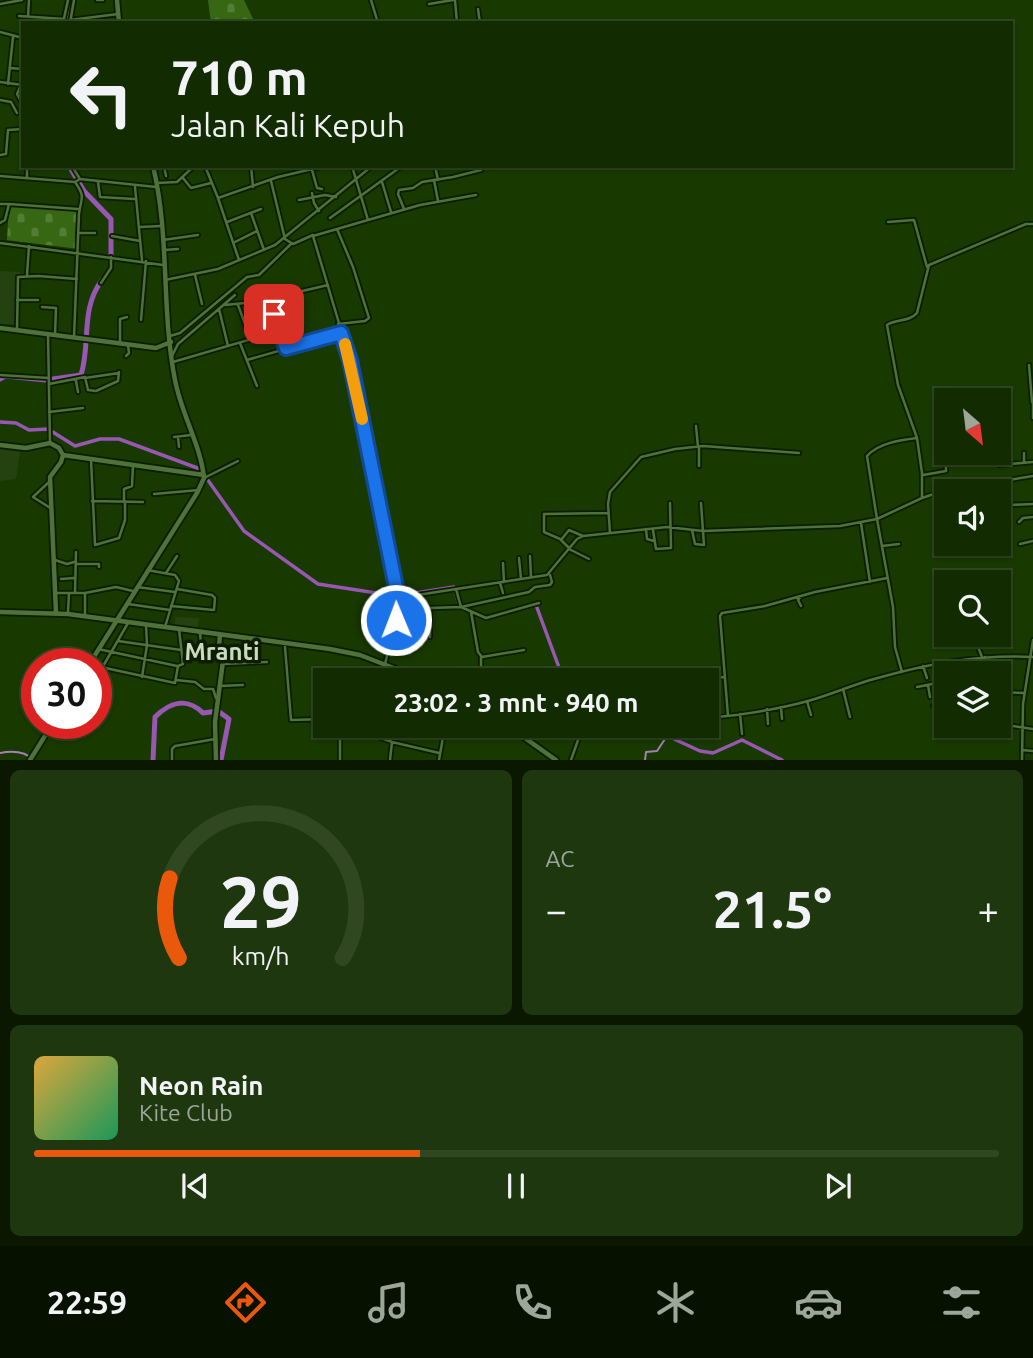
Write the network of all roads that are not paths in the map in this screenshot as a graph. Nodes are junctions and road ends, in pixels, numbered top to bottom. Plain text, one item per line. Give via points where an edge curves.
1 (22, 0) edge
2 (29, 0) edge
3 (68, 0) edge
4 (74, 0) edge
5 (97, 0) edge
6 (103, 0) edge
7 (117, 0) edge
8 (371, 0) edge
9 (454, 0) edge
10 (0, 4) edge
11 (429, 4) dead end
12 (478, 9) dead end
13 (118, 14) junction
14 (19, 16) dead end
15 (28, 17) junction
16 (83, 20) edge
17 (64, 21) edge
18 (70, 21) edge
19 (120, 21) edge
20 (377, 21) edge
21 (457, 21) edge
22 (480, 21) edge
23 (0, 32) edge
24 (13, 37) junction
25 (21, 38) edge
26 (10, 68) junction
27 (21, 69) edge
28 (0, 82) edge
29 (8, 84) junction
30 (21, 85) edge
31 (0, 100) edge
32 (17, 113) dead end
33 (21, 129) edge
34 (0, 155) edge
35 (27, 168) edge
36 (73, 168) edge
37 (153, 168) edge
38 (164, 168) edge
39 (192, 168) edge
40 (206, 168) edge
41 (250, 168) edge
42 (302, 168) edge
43 (353, 168) edge
44 (370, 168) edge
45 (399, 168) edge
46 (436, 168) edge
47 (313, 169) edge
48 (481, 170) dead end
49 (303, 172) junction
50 (0, 176) edge
51 (166, 176) dead end
52 (27, 178) junction
53 (183, 178) junction
54 (78, 180) junction
55 (271, 180) junction
56 (436, 180) junction
57 (356, 181) junction
58 (382, 181) junction
59 (98, 182) junction
60 (211, 183) junction
61 (157, 185) junction
62 (135, 186) junction
63 (253, 187) junction
64 (322, 189) dead end
65 (312, 193) dead end
66 (476, 195) dead end
67 (336, 197) junction
68 (362, 197) junction
69 (218, 198) junction
70 (135, 199) junction
71 (313, 199) junction
72 (299, 200) dead end
73 (438, 202) junction
74 (0, 204) edge
75 (9, 204) junction
76 (79, 209) junction
77 (261, 209) dead end
78 (405, 209) junction
79 (319, 211) junction
80 (251, 213) junction
81 (391, 213) junction
82 (330, 218) dead end
83 (368, 220) junction
84 (227, 222) junction
85 (888, 222) dead end
86 (0, 223) edge
87 (1033, 224) edge
88 (162, 226) junction
89 (140, 227) junction
90 (337, 229) junction
91 (257, 231) junction
92 (78, 233) junction
93 (95, 233) dead end
94 (198, 235) dead end
95 (313, 235) junction
96 (112, 236) dead end
97 (285, 239) junction
98 (163, 240) junction
99 (141, 241) junction
100 (234, 242) junction
101 (0, 243) edge
102 (292, 243) junction
103 (29, 247) junction
104 (178, 249) dead end
105 (164, 250) junction
106 (265, 251) junction
107 (78, 252) junction
108 (109, 256) junction
109 (144, 260) junction
110 (239, 260) junction
111 (164, 265) junction
112 (927, 267) junction
113 (195, 275) junction
114 (27, 276) junction
115 (77, 279) junction
116 (165, 280) junction
117 (101, 283) dead end
118 (329, 284) junction
119 (234, 295) dead end
120 (283, 295) junction
121 (269, 297) junction
122 (17, 300) junction
123 (38, 300) dead end
124 (58, 302) dead end
125 (202, 304) dead end
126 (225, 305) junction
127 (238, 305) junction
128 (42, 307) dead end
129 (56, 308) junction
130 (219, 309) junction
131 (127, 317) dead end
132 (141, 320) dead end
133 (292, 323) dead end
134 (338, 324) junction
135 (0, 328) edge
136 (17, 330) junction
137 (279, 331) junction
138 (341, 333) junction
139 (48, 335) junction
140 (55, 335) junction
141 (77, 338) junction
142 (170, 339) junction
143 (251, 340) junction
144 (240, 343) junction
145 (120, 344) junction
146 (128, 345) junction
147 (228, 346) junction
148 (286, 348) junction
149 (126, 356) dead end
150 (172, 356) junction
151 (247, 360) junction
152 (173, 362) junction
153 (1029, 365) dead end
154 (0, 375) edge
155 (85, 378) junction
156 (49, 381) junction
157 (76, 381) junction
158 (257, 386) dead end
159 (78, 392) dead end
160 (1032, 401) edge
161 (83, 408) dead end
162 (49, 412) junction
163 (1033, 418) edge
164 (696, 426) dead end
165 (191, 435) junction
166 (917, 438) junction
167 (50, 443) junction
168 (0, 445) edge
169 (179, 447) dead end
170 (699, 447) junction
171 (799, 453) dead end
172 (1024, 453) dead end
173 (63, 455) junction
174 (92, 459) junction
175 (238, 461) dead end
176 (1033, 461) edge
177 (1024, 463) junction
178 (1012, 464) edge
179 (133, 465) junction
180 (699, 466) dead end
181 (946, 466) edge
182 (205, 475) junction
183 (923, 475) junction
184 (1033, 476) edge
185 (51, 482) junction
186 (199, 490) junction
187 (154, 494) dead end
188 (922, 498) junction
189 (92, 501) junction
190 (125, 502) junction
191 (143, 502) dead end
192 (670, 503) dead end
193 (701, 503) dead end
194 (1033, 504) edge
195 (1011, 505) edge
196 (52, 509) junction
197 (608, 513) junction
198 (1033, 517) edge
199 (877, 519) junction
200 (1019, 522) dead end
201 (861, 523) junction
202 (670, 527) junction
203 (653, 528) junction
204 (646, 529) junction
205 (692, 530) junction
206 (704, 531) junction
207 (610, 533) junction
208 (583, 536) junction
209 (561, 540) junction
210 (654, 541) junction
211 (1033, 541) edge
212 (900, 544) dead end
213 (1020, 544) dead end
214 (881, 546) junction
215 (569, 549) junction
216 (76, 552) dead end
217 (177, 556) dead end
218 (530, 556) dead end
219 (519, 558) dead end
220 (589, 559) dead end
221 (55, 560) junction
222 (76, 563) junction
223 (503, 563) dead end
224 (99, 567) dead end
225 (147, 570) junction
226 (166, 573) junction
227 (550, 574) junction
228 (531, 577) junction
229 (74, 578) junction
230 (887, 578) junction
231 (61, 579) dead end
232 (521, 579) junction
233 (502, 582) junction
234 (870, 582) junction
235 (136, 589) junction
236 (455, 590) junction
237 (176, 591) junction
238 (56, 593) junction
239 (69, 593) junction
240 (75, 593) junction
241 (85, 593) junction
242 (503, 593) dead end
243 (398, 596) junction
244 (801, 596) junction
245 (127, 603) junction
246 (539, 603) dead end
247 (801, 606) dead end
248 (171, 608) junction
249 (460, 608) junction
250 (398, 609) junction
251 (430, 609) junction
252 (0, 612) edge
253 (56, 612) junction
254 (471, 613) junction
255 (68, 614) junction
256 (85, 616) junction
257 (117, 621) junction
258 (129, 622) junction
259 (146, 624) junction
260 (165, 627) junction
261 (179, 629) junction
262 (200, 632) junction
263 (220, 634) junction
264 (430, 637) dead end
265 (1033, 640) edge
266 (117, 641) junction
267 (147, 645) junction
268 (201, 646) dead end
269 (285, 647) dead end
270 (978, 647) dead end
271 (100, 648) edge
272 (112, 650) edge
273 (181, 650) junction
274 (524, 650) dead end
275 (112, 653) edge
276 (481, 657) junction
277 (983, 657) junction
278 (1031, 657) edge
279 (145, 660) junction
280 (954, 661) edge
281 (984, 661) edge
282 (267, 662) dead end
283 (223, 664) junction
284 (384, 664) junction
285 (934, 664) edge
286 (178, 666) junction
287 (923, 666) junction
288 (394, 668) edge
289 (481, 668) edge
290 (112, 670) edge
291 (902, 672) junction
292 (142, 677) junction
293 (724, 677) junction
294 (719, 678) edge
295 (927, 678) dead end
296 (176, 680) junction
297 (934, 684) edge
298 (243, 685) dead end
299 (928, 685) junction
300 (219, 686) junction
301 (917, 687) dead end
302 (843, 689) junction
303 (1011, 692) edge
304 (1025, 693) junction
305 (930, 697) dead end
306 (807, 701) junction
307 (217, 704) junction
308 (781, 707) junction
309 (766, 709) junction
310 (740, 714) junction
311 (811, 715) dead end
312 (728, 716) junction
313 (719, 717) edge
314 (850, 717) dead end
315 (313, 719) edge
316 (782, 719) dead end
317 (291, 720) junction
318 (284, 721) dead end
319 (768, 724) dead end
320 (1011, 726) edge
321 (1023, 729) junction
322 (1033, 729) edge
323 (742, 734) dead end
324 (340, 738) edge
325 (380, 738) edge
326 (442, 738) edge
327 (525, 738) edge
328 (578, 738) edge
329 (43, 739) edge
330 (215, 739) junction
331 (392, 742) junction
332 (1022, 750) junction
333 (1033, 751) edge
334 (439, 753) junction
335 (32, 757) edge
336 (172, 760) edge
337 (216, 760) edge
338 (340, 760) edge
339 (390, 760) edge
340 (439, 760) edge
341 (556, 760) edge
342 (570, 760) edge
343 (1022, 760) edge

1 - 10 street
2 - 15 street
3 - 17 street
4 - 18 street
5 - 6 street
7 - 13 street
8 - 20 street
9 - 11 street
9 - 21 street
12 - 22 street
13 - 16 street
13 - 19 street
14 - 15 street
15 - 17 street
16 - 18 street
23 - 24 street
24 - 25 street
24 - 26 street
26 - 27 street
26 - 29 street
28 - 29 street
29 - 30 street
31 - 32 street via 11,102
33 - 34 street via 9,130 6,154
35 - 52 street
36 - 54 street
37 - 61 street
38 - 51 street
39 - 53 street
40 - 60 street
41 - 63 street
42 - 49 street
43 - 57 street
44 - 57 street
45 - 58 street
46 - 56 street
47 - 49 street
47 - 64 street via 317,188
48 - 56 street
49 - 55 street
50 - 52 street
52 - 54 street
53 - 60 street via 191,188
53 - 61 street
54 - 59 street
54 - 76 street via 83,194
55 - 63 street
55 - 97 street
56 - 73 street
56 - 78 street via 400,190
57 - 67 street
57 - 68 street
58 - 68 street
58 - 81 street
59 - 62 street
59 - 70 street via 100,197
60 - 69 street
61 - 62 street
61 - 88 street
62 - 70 street
63 - 69 street
65 - 71 street
66 - 73 street
67 - 71 street
67 - 79 street
68 - 82 street
68 - 83 street
69 - 84 street
70 - 89 street
71 - 72 street
71 - 79 street
73 - 78 street
74 - 75 street
75 - 76 street
75 - 86 street
76 - 92 street
77 - 80 street
78 - 81 street
79 - 97 street
80 - 84 street
80 - 91 street
81 - 83 street
83 - 90 street
84 - 100 street
85 - 112 street via 914,220
87 - 112 street
88 - 89 street
88 - 98 street
89 - 99 street
90 - 95 street
90 - 134 street via 369,318
91 - 100 street
91 - 106 street
92 - 93 street
92 - 107 street
94 - 98 street
95 - 102 street
95 - 118 street
96 - 99 street
97 - 102 street
97 - 106 street
98 - 105 street
99 - 109 street
100 - 110 street
101 - 103 street
102 - 142 street via 260,274 249,275
103 - 107 street
103 - 114 street
104 - 105 street
105 - 111 street
106 - 110 street
107 - 108 street
107 - 115 street
108 - 109 street
108 - 117 street via 111,268
109 - 111 street
109 - 132 street
110 - 113 street
111 - 116 street
112 - 166 street via 917,313 886,327 898,385
113 - 116 street
113 - 125 street
114 - 115 street
114 - 122 street via 18,278
115 - 141 street
116 - 142 street
118 - 120 street
118 - 134 street
119 - 126 street
120 - 121 street
120 - 133 street
121 - 127 street
121 - 137 street
122 - 123 street
122 - 136 street
124 - 129 street
126 - 127 street
126 - 130 street
127 - 143 street
128 - 129 street
129 - 140 street
130 - 147 street
130 - 150 street via 178,344
131 - 145 street via 120,319
134 - 138 street
135 - 136 street
136 - 139 street
137 - 143 street
137 - 148 street
138 - 148 street
138 - 243 street
139 - 140 street
139 - 156 street
140 - 141 street
141 - 145 street
142 - 146 street via 156,348
142 - 150 street
143 - 144 street
144 - 147 street
144 - 151 street
145 - 146 street
146 - 149 street
147 - 152 street
148 - 151 street
150 - 152 street
151 - 158 street
152 - 165 street
153 - 160 street
154 - 156 street
155 - 155 street via 119,373 118,381 96,391 88,390
155 - 157 street
156 - 157 street
156 - 162 street
157 - 159 street
160 - 163 street
161 - 162 street
162 - 167 street
164 - 170 street
165 - 169 street via 176,437
165 - 182 street
166 - 183 street
166 - 199 street via 867,454
167 - 168 street via 26,448
167 - 173 street
170 - 171 street
170 - 180 street
170 - 197 street via 638,458 610,492
172 - 177 street
173 - 174 street
173 - 185 street
174 - 179 street
174 - 189 street
175 - 182 street
176 - 177 street
177 - 178 street
179 - 182 street
179 - 190 street via 132,486 124,490
181 - 183 street via 946,471
182 - 186 street
183 - 188 street
184 - 188 street
185 - 196 street
185 - 196 street via 33,496
186 - 187 street
186 - 225 street
188 - 199 street
189 - 190 street
189 - 190 street via 95,545 119,538
190 - 191 street
192 - 202 street
193 - 206 street
194 - 195 street
196 - 221 street
197 - 207 street
197 - 209 street via 544,514 544,532
198 - 200 street
199 - 201 street
199 - 214 street
201 - 206 street
201 - 234 street
202 - 203 street
202 - 205 street
202 - 210 street via 671,548 657,550
203 - 204 street
203 - 210 street
204 - 207 street
204 - 210 street via 647,539
205 - 206 street
205 - 206 street via 699,546 705,543
207 - 208 street
208 - 209 street via 569,530
208 - 215 street
209 - 215 street
211 - 213 street
212 - 214 street
214 - 230 street
215 - 220 street
215 - 227 street
216 - 222 street
217 - 226 street
218 - 228 street
219 - 232 street
221 - 222 street
221 - 238 street
222 - 224 street via 96,562
222 - 229 street
223 - 233 street
225 - 226 street
225 - 235 street
226 - 237 street via 176,575
227 - 228 street
227 - 249 street via 550,586
228 - 232 street
229 - 231 street
229 - 240 street
230 - 234 street
230 - 291 street
232 - 233 street
233 - 236 street
233 - 242 street
234 - 244 street
235 - 237 street
235 - 241 street via 116,587
235 - 245 street
236 - 243 street
236 - 249 street
237 - 248 street
237 - 248 street via 212,595 214,608
238 - 239 street
238 - 253 street
239 - 240 street
239 - 255 street
240 - 241 street
241 - 256 street
243 - 250 street
244 - 247 street
244 - 293 street via 722,613
245 - 248 street
245 - 257 street
246 - 254 street via 486,618
248 - 260 street
249 - 251 street
249 - 254 street
250 - 251 street
250 - 284 street
251 - 264 street
252 - 253 street
253 - 255 street
254 - 276 street
255 - 256 street
256 - 257 street
257 - 258 street
257 - 271 street
258 - 259 street
258 - 266 street
259 - 260 street
259 - 267 street
260 - 261 street
261 - 262 street
261 - 273 street
262 - 263 street
262 - 268 street
263 - 283 street
263 - 284 street via 330,649
265 - 278 street
266 - 267 street
266 - 272 street
267 - 273 street
267 - 279 street
269 - 317 street
270 - 277 street
273 - 286 street via 183,664
274 - 276 street
275 - 279 street
276 - 289 street
277 - 278 street
277 - 280 street
277 - 281 street
278 - 304 street
279 - 286 street
279 - 292 street
282 - 283 street
283 - 300 street
284 - 288 street
285 - 287 street
286 - 296 street
287 - 291 street
287 - 295 street
290 - 292 street
291 - 302 street
292 - 296 street
293 - 294 street
293 - 312 street
296 - 307 street via 213,689
297 - 299 street
298 - 300 street
299 - 301 street
299 - 305 street
300 - 307 street
302 - 306 street
302 - 314 street
303 - 304 street
304 - 321 street
306 - 308 street
306 - 311 street
307 - 330 street
308 - 309 street
308 - 316 street
309 - 310 street
309 - 319 street
310 - 312 street
310 - 323 street
312 - 313 street
315 - 317 street
317 - 318 street
320 - 321 street
321 - 322 street
321 - 332 street
324 - 338 street
325 - 331 street
326 - 334 street
327 - 341 street
328 - 342 street
329 - 335 street
330 - 336 street via 173,747
330 - 337 street
331 - 334 street
331 - 339 street
332 - 333 street
332 - 343 street
334 - 340 street

